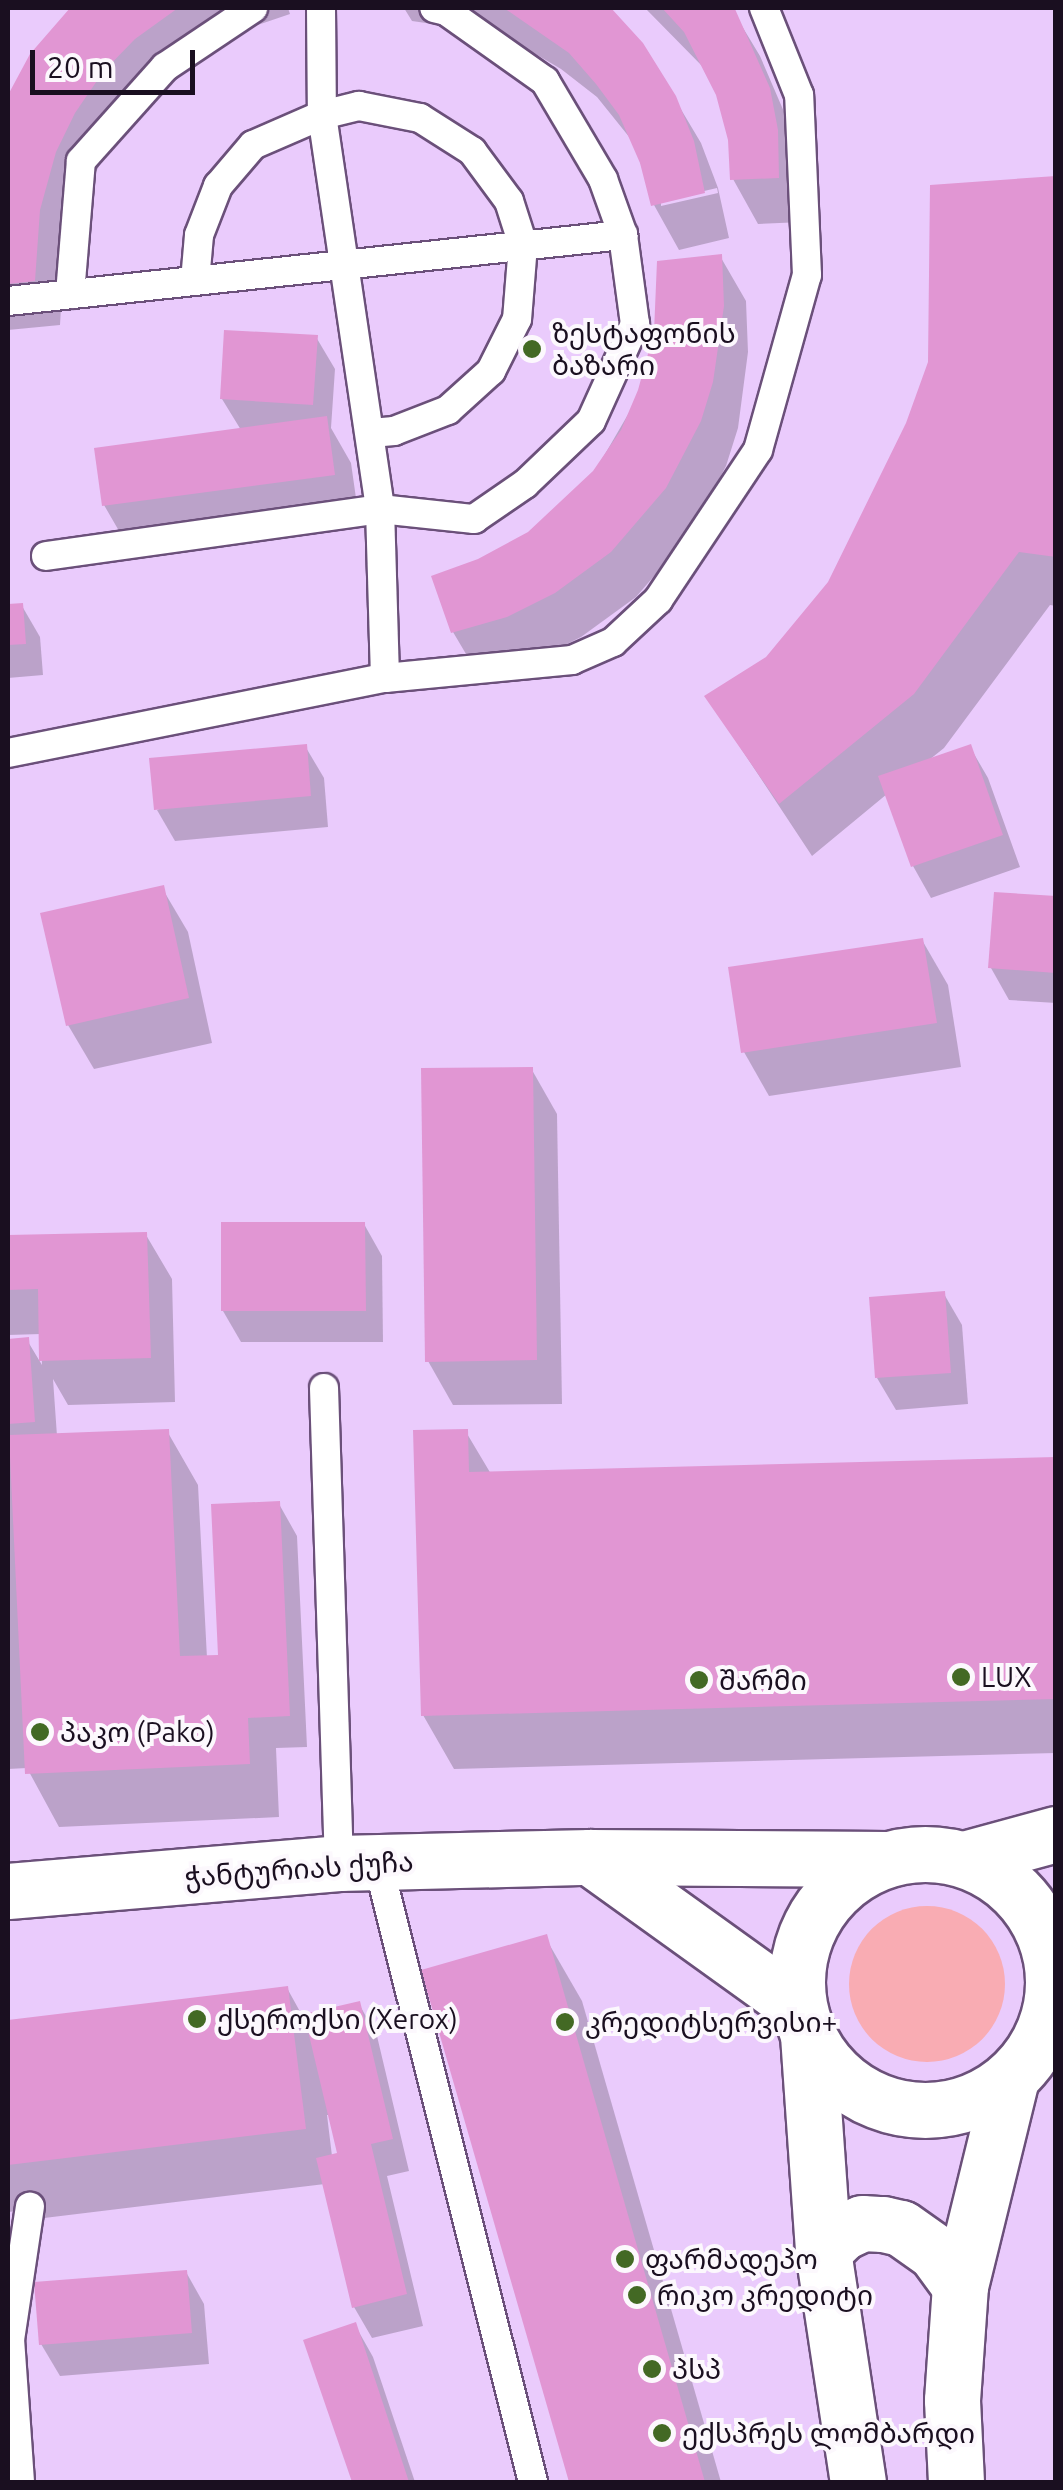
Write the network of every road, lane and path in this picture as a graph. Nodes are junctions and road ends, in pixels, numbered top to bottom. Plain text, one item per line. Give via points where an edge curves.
1 (254, 8) edge
2 (321, 8) edge
3 (434, 8) edge
4 (764, 8) edge
5 (322, 114) junction
6 (623, 235) junction
7 (523, 245) junction
8 (345, 264) junction
9 (196, 280) junction
10 (70, 294) junction
11 (8, 301) edge
12 (371, 434) junction
13 (380, 509) junction
14 (46, 556) dead end
15 (385, 678) junction
16 (8, 753) edge
17 (324, 1388) dead end
18 (1056, 1834) edge
19 (590, 1857) junction
20 (888, 1859) junction
21 (964, 1859) junction
22 (358, 1863) junction
23 (11, 1885) edge
24 (1054, 2000) edge
25 (804, 2021) junction
26 (1011, 2080) junction
27 (30, 2206) dead end
28 (823, 2251) junction
29 (960, 2286) junction
30 (20, 2482) edge
31 (534, 2482) edge
32 (858, 2482) edge
33 (956, 2482) edge

1 - 10 lane via 165,67 81,161
2 - 5 lane
3 - 6 lane via 545,81 603,179
4 - 15 lane via 799,95 807,275 758,450 658,600 613,642 572,660
5 - 7 lane via 359,106 420,118 472,151 508,201
5 - 8 lane
5 - 9 lane via 253,144 218,186 199,235
6 - 7 lane
6 - 13 lane via 635,324 591,421 526,484 474,519
7 - 8 lane
7 - 12 lane via 517,318 491,370 448,410
8 - 9 lane
8 - 12 lane
9 - 10 lane
10 - 11 lane
12 - 13 lane
13 - 14 lane
13 - 15 lane
15 - 16 lane
17 - 22 lane
18 - 21 main road
19 - 20 main road, ჭანტურიას ქუჩა
19 - 22 main road, ჭანტურიას ქუჩა
19 - 25 main road
20 - 21 main road
20 - 25 main road via 859,1871 815,1916 797,1975
21 - 24 main road via 1004,1880 1035,1914 1052,1955
22 - 23 main road, ჭანტურიას ქუჩა
22 - 31 lane
24 - 26 main road via 1031,2057
25 - 26 main road via 836,2074 854,2090 898,2108 958,2106
25 - 28 main road
26 - 29 main road
27 - 30 lane via 10,2340
28 - 29 main road via 862,2223 901,2228 935,2252
28 - 32 main road
29 - 33 main road via 952,2400

